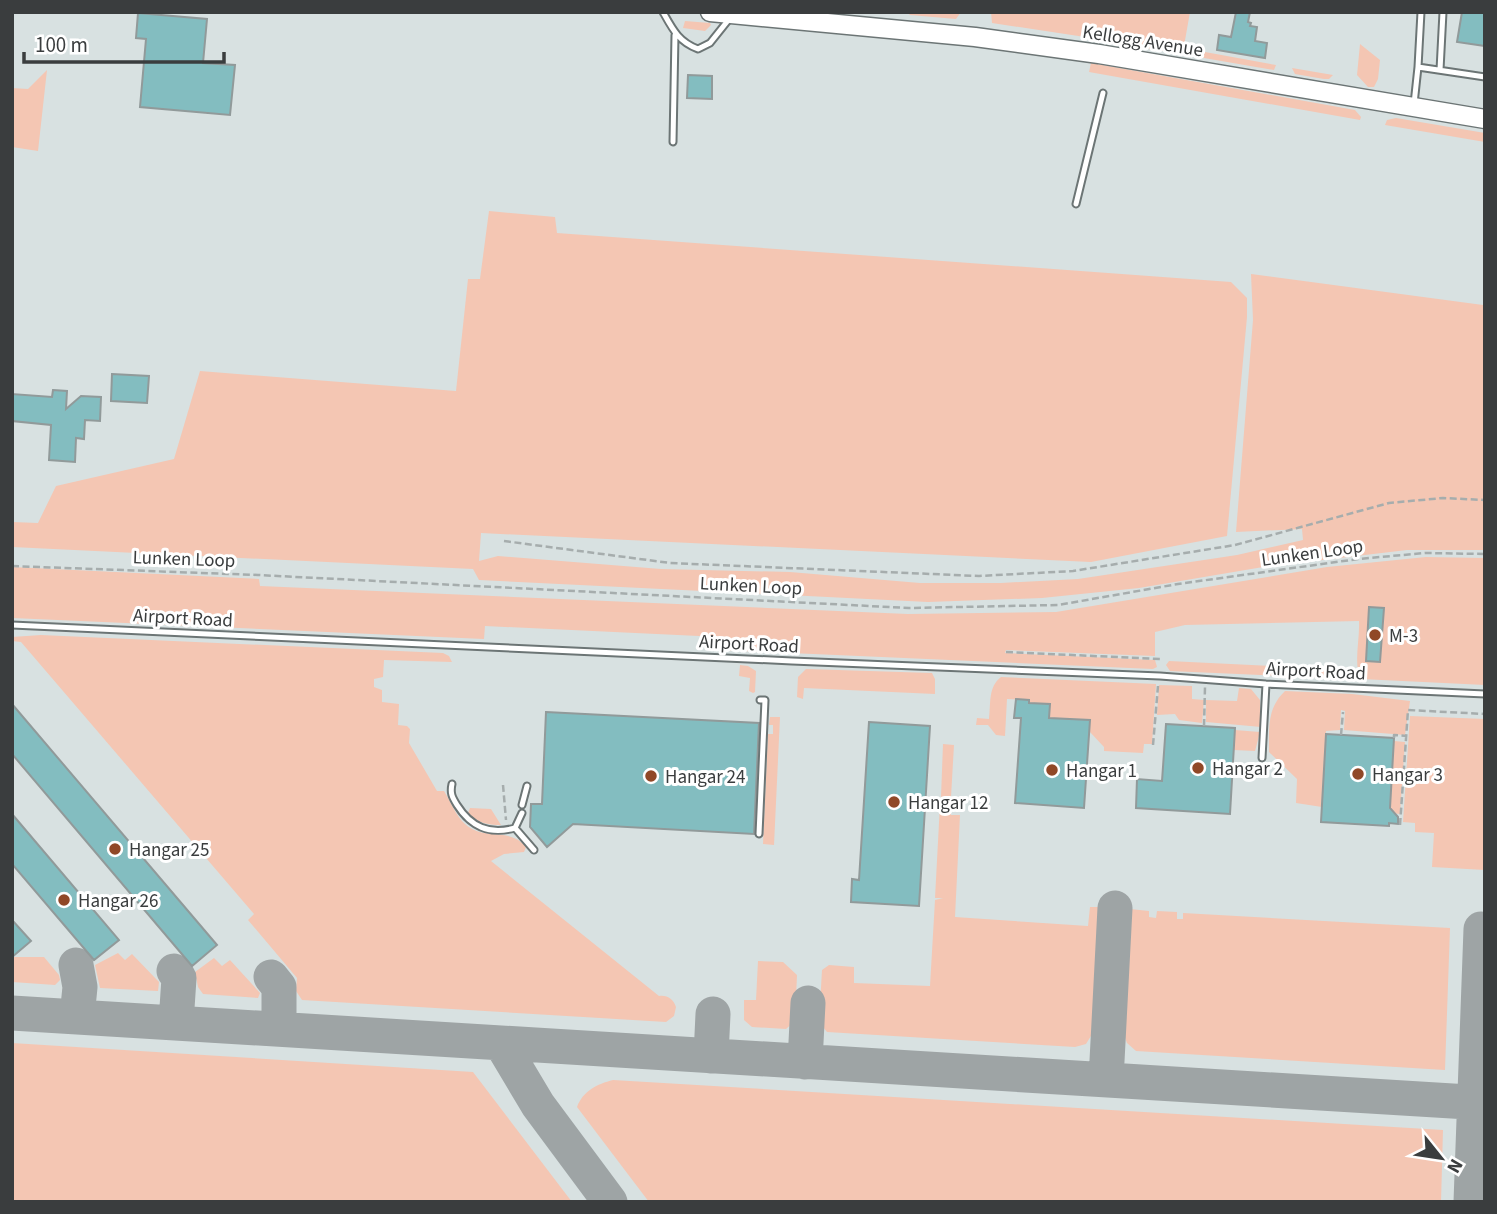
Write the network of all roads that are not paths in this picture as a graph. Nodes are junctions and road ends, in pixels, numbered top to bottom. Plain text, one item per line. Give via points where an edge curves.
1 (663, 12) edge
2 (710, 12) edge
3 (1421, 12) edge
4 (1443, 12) edge
5 (733, 14) junction
6 (675, 35) junction
7 (1418, 67) junction
8 (1440, 70) junction
9 (1485, 77) edge
10 (1103, 93) dead end
11 (1413, 107) junction
12 (1485, 120) edge
13 (673, 142) dead end
14 (1076, 204) dead end
15 (12, 625) edge
16 (1266, 684) junction
17 (1485, 694) edge
18 (761, 700) dead end
19 (1262, 758) dead end
20 (452, 784) dead end
21 (527, 786) dead end
22 (523, 805) dead end
23 (522, 813) dead end
24 (516, 828) junction
25 (759, 834) dead end
26 (534, 850) dead end

1 - 6 lane
2 - 5 main road, Kellogg Avenue
3 - 7 lane
4 - 8 lane
5 - 6 lane via 710,43 698,49
5 - 11 main road, Kellogg Avenue via 975,37
6 - 13 lane
7 - 8 lane
7 - 11 lane
8 - 9 lane
10 - 14 lane
11 - 12 main road, Kellogg Avenue
15 - 16 lane, Airport Road
16 - 17 lane, Airport Road
16 - 19 lane
18 - 25 lane via 765,700
20 - 24 lane via 450,793 466,818 483,829
21 - 22 lane
23 - 24 lane
24 - 26 lane

